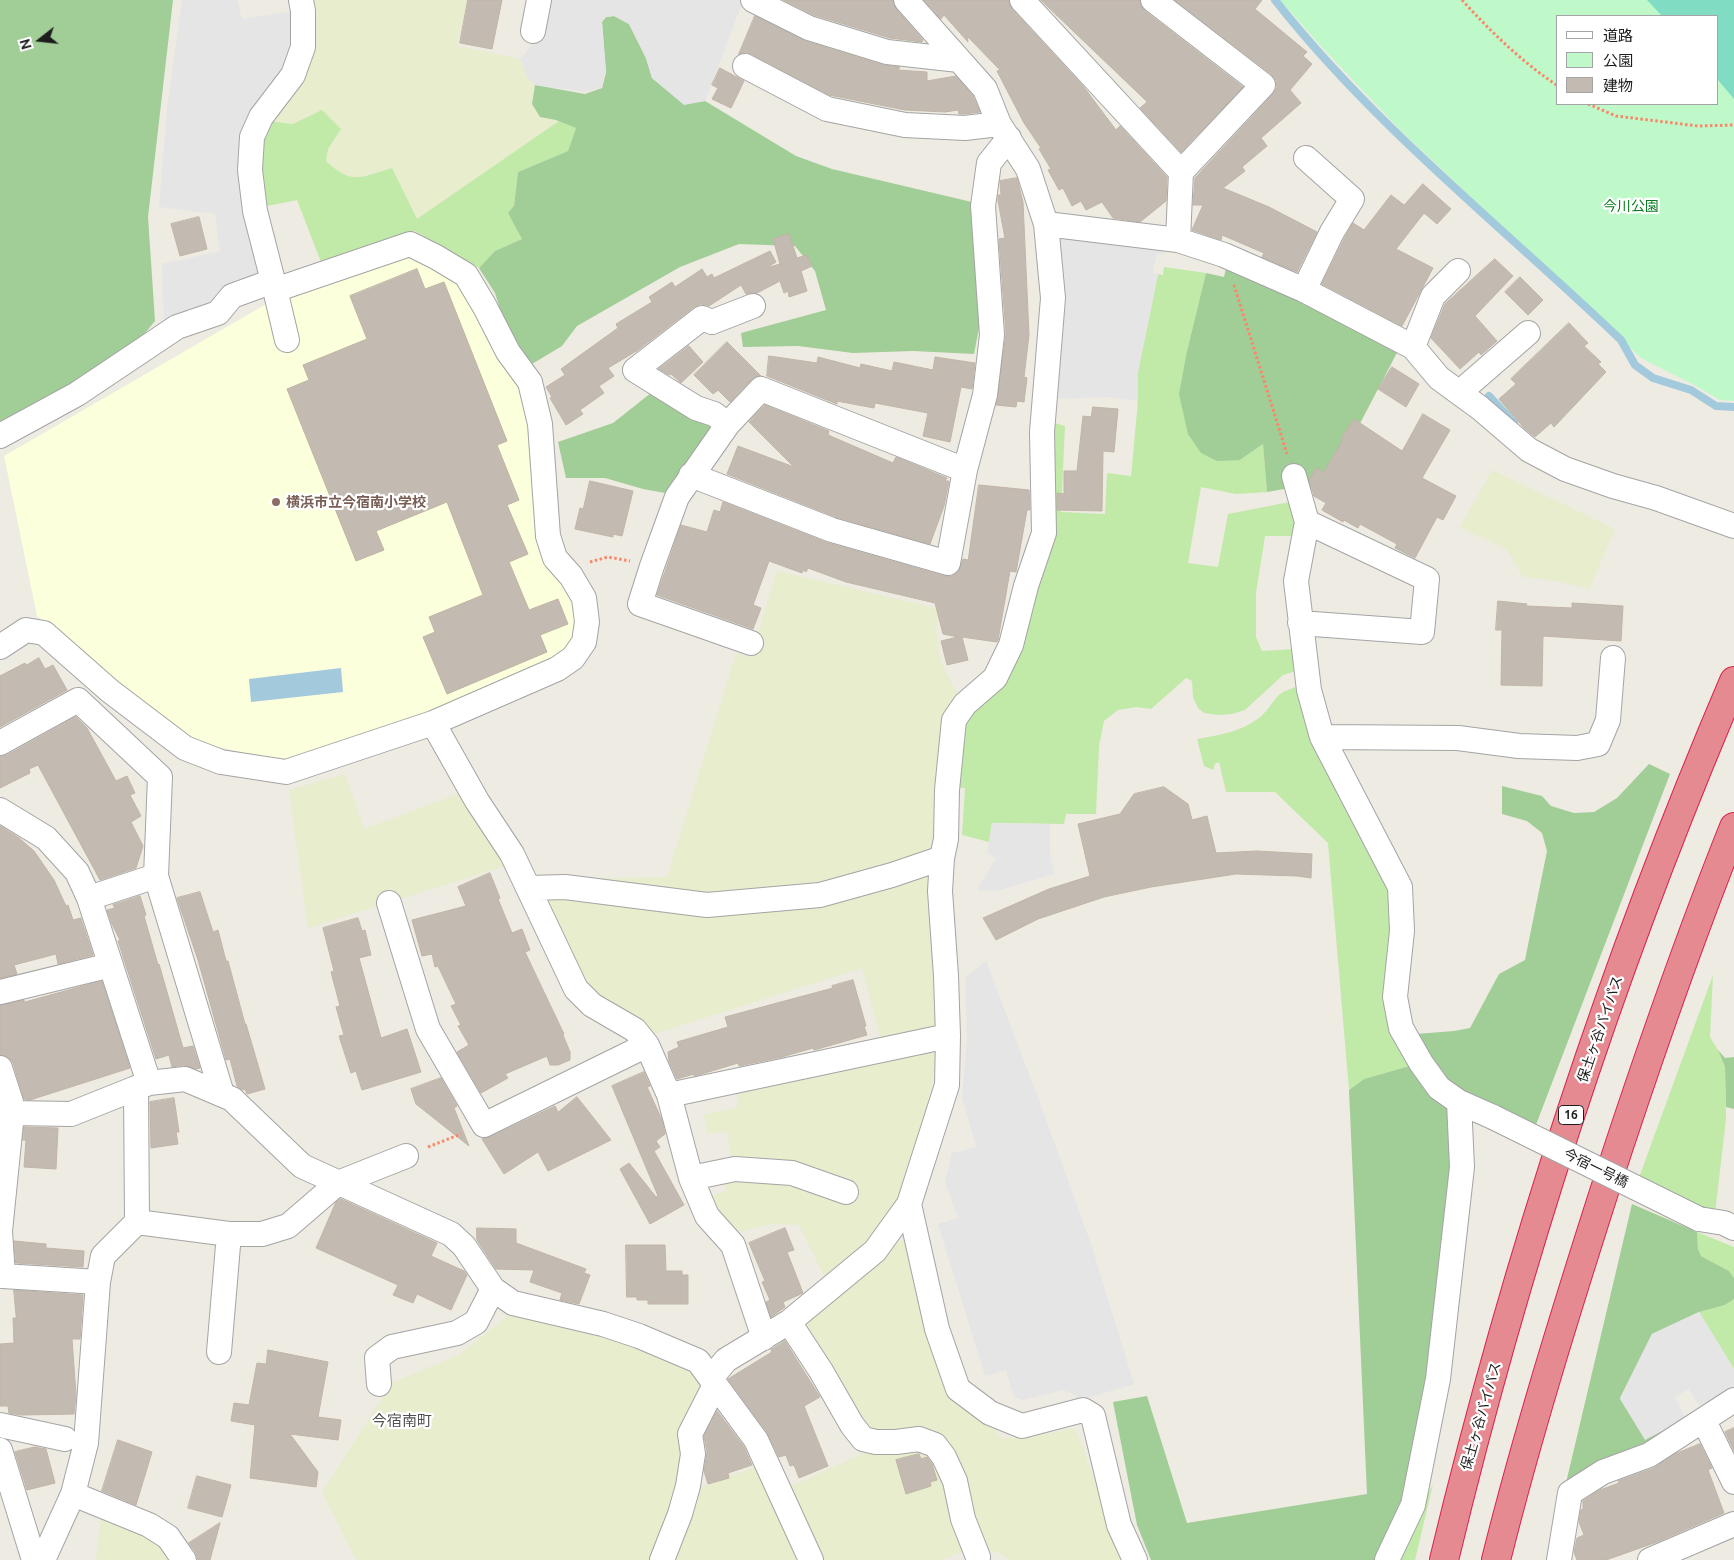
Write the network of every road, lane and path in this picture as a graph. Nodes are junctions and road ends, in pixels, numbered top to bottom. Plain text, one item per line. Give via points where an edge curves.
1 (301, 0) edge
2 (539, 0) edge
3 (753, 0) edge
4 (906, 0) edge
5 (1022, 0) edge
6 (1153, 0) edge
7 (1462, 0) edge
8 (533, 31) dead end
9 (959, 60) junction
10 (745, 66) dead end
11 (1556, 85) edge
12 (1590, 105) edge
13 (1734, 125) edge
14 (1004, 131) junction
15 (1306, 158) dead end
16 (1181, 172) junction
17 (1046, 224) junction
18 (1178, 240) junction
19 (1458, 271) dead end
20 (274, 286) junction
21 (1304, 290) junction
22 (1239, 298) dead end
23 (753, 306) dead end
24 (1528, 333) dead end
25 (287, 340) dead end
26 (1414, 347) junction
27 (1460, 392) junction
28 (728, 424) junction
29 (0, 436) edge
30 (965, 470) junction
31 (691, 475) junction
32 (1294, 476) joint
33 (1307, 522) junction
34 (1734, 526) edge
35 (644, 564) junction
36 (578, 570) junction
37 (1300, 623) junction
38 (751, 643) dead end
39 (0, 647) edge
40 (1613, 658) dead end
41 (1734, 681) edge
42 (433, 723) junction
43 (1322, 737) junction
44 (0, 743) edge
45 (0, 810) edge
46 (1734, 827) edge
47 (942, 858) junction
48 (156, 876) junction
49 (529, 888) junction
50 (89, 898) junction
51 (389, 903) dead end
52 (111, 965) junction
53 (0, 992) edge
54 (948, 1036) junction
55 (647, 1045) junction
56 (0, 1068) edge
57 (143, 1086) junction
58 (222, 1094) junction
59 (669, 1095) junction
60 (1459, 1102) junction
61 (12, 1113) junction
62 (484, 1125) junction
63 (406, 1156) joint
64 (691, 1178) junction
65 (338, 1183) junction
66 (846, 1192) dead end
67 (909, 1204) junction
68 (137, 1222) junction
69 (1734, 1228) edge
70 (0, 1231) edge
71 (229, 1234) junction
72 (98, 1282) junction
73 (493, 1289) junction
74 (789, 1322) junction
75 (764, 1338) junction
76 (219, 1352) dead end
77 (708, 1375) junction
78 (379, 1384) dead end
79 (1734, 1400) edge
80 (1704, 1421) junction
81 (0, 1425) edge
82 (65, 1439) dead end
83 (0, 1450) edge
84 (1734, 1482) edge
85 (73, 1494) junction
86 (1734, 1524) edge
87 (977, 1559) edge
88 (34, 1560) edge
89 (43, 1560) edge
90 (184, 1560) edge
91 (662, 1560) edge
92 (811, 1560) edge
93 (1135, 1560) edge
94 (1387, 1560) edge
95 (1444, 1560) edge
96 (1496, 1560) edge
97 (1559, 1560) edge
98 (1650, 1560) edge

1 - 20 street via 303,47 293,75 261,118 252,137 250,170 254,211
2 - 8 street
3 - 9 street via 809,28 887,52
4 - 9 street
5 - 16 street
6 - 16 street via 1264,85
7 - 11 path via 1529,66
9 - 14 street via 985,89
10 - 14 street via 827,109 905,125
12 - 13 path via 1616,116 1698,126
14 - 17 street via 1028,169
14 - 30 street via 989,163 983,206 992,335 985,395
15 - 21 street via 1352,199
16 - 18 street
17 - 18 street
17 - 47 street via 1053,298 1042,432 1044,533 1010,645 995,678 965,704 954,720
18 - 21 street via 1224,255
19 - 26 street via 1433,296
20 - 25 street
20 - 29 street via 232,296 218,313 176,328 77,394
20 - 36 street via 410,244 466,275 508,352 530,382 540,424 548,536 555,558
21 - 26 street
22 - 32 path
23 - 28 street via 712,322 702,318 635,370
24 - 27 street
26 - 27 street via 1439,378
27 - 34 street via 1529,450 1565,470
28 - 30 street via 761,389
28 - 31 street
30 - 31 street via 948,563 832,530
31 - 35 street
32 - 33 street
33 - 37 street, 今宿一号橋 via 1296,581
33 - 37 street via 1428,579 1422,632
35 - 36 path via 608,556
35 - 38 street via 640,604
36 - 42 street via 587,622 584,642 573,658 558,669
37 - 43 street, 今宿一号橋 via 1309,690
39 - 42 street via 26,630 44,633 110,691 185,748 221,762 286,772
40 - 43 street via 1608,720 1598,744 1577,748 1519,746 1458,738
41 - 95 highway, 保土ヶ谷バイパス / 16 via 1698,764 1621,969 1555,1162 1464,1478
42 - 49 street
43 - 60 street, 今宿一号橋 via 1400,888 1402,931 1395,997 1401,1028 1439,1088
44 - 48 street via 78,700 160,777
45 - 50 street via 46,838 77,872
46 - 96 highway via 1706,896 1610,1172 1550,1360
47 - 49 street via 820,895 707,905 565,887
47 - 54 street via 940,891
48 - 50 street
48 - 58 street
49 - 55 street via 576,988 592,1005 635,1030
50 - 52 street
51 - 62 street via 428,1029
52 - 53 street
52 - 57 street
54 - 59 street
54 - 67 street via 946,1084
55 - 59 street
55 - 62 street
56 - 61 street
57 - 58 street via 185,1079
57 - 61 street via 71,1114
57 - 68 street
58 - 65 street via 232,1099 302,1166
59 - 64 street
60 - 69 street, 今宿一号橋, bridge via 1699,1219
60 - 94 street via 1462,1167 1438,1379 1413,1505
61 - 70 street
62 - 63 path
63 - 65 street
64 - 66 street via 735,1169 792,1174
64 - 75 street via 707,1216 733,1245
65 - 71 street via 288,1226 262,1234
65 - 73 street via 451,1234 464,1246
67 - 74 street via 875,1252
67 - 93 street via 937,1329 958,1389 990,1413 1022,1426 1083,1410 1093,1416 1118,1526
68 - 71 street
68 - 72 street via 103,1256
70 - 72 street via 3,1276
71 - 76 street
72 - 85 street via 86,1443
73 - 77 street via 513,1303 630,1333
73 - 78 street via 476,1322 457,1333 392,1347 378,1358
74 - 75 street
74 - 87 street via 863,1439 896,1442 919,1439 940,1451 955,1481 963,1519
75 - 77 street via 726,1360
77 - 91 street via 690,1434 693,1454 688,1486
77 - 92 street via 756,1440
79 - 80 street
80 - 84 street
80 - 97 street via 1649,1454 1603,1472 1570,1493
81 - 82 street
83 - 88 street
85 - 89 street
85 - 90 street via 149,1525 168,1537
86 - 98 street

